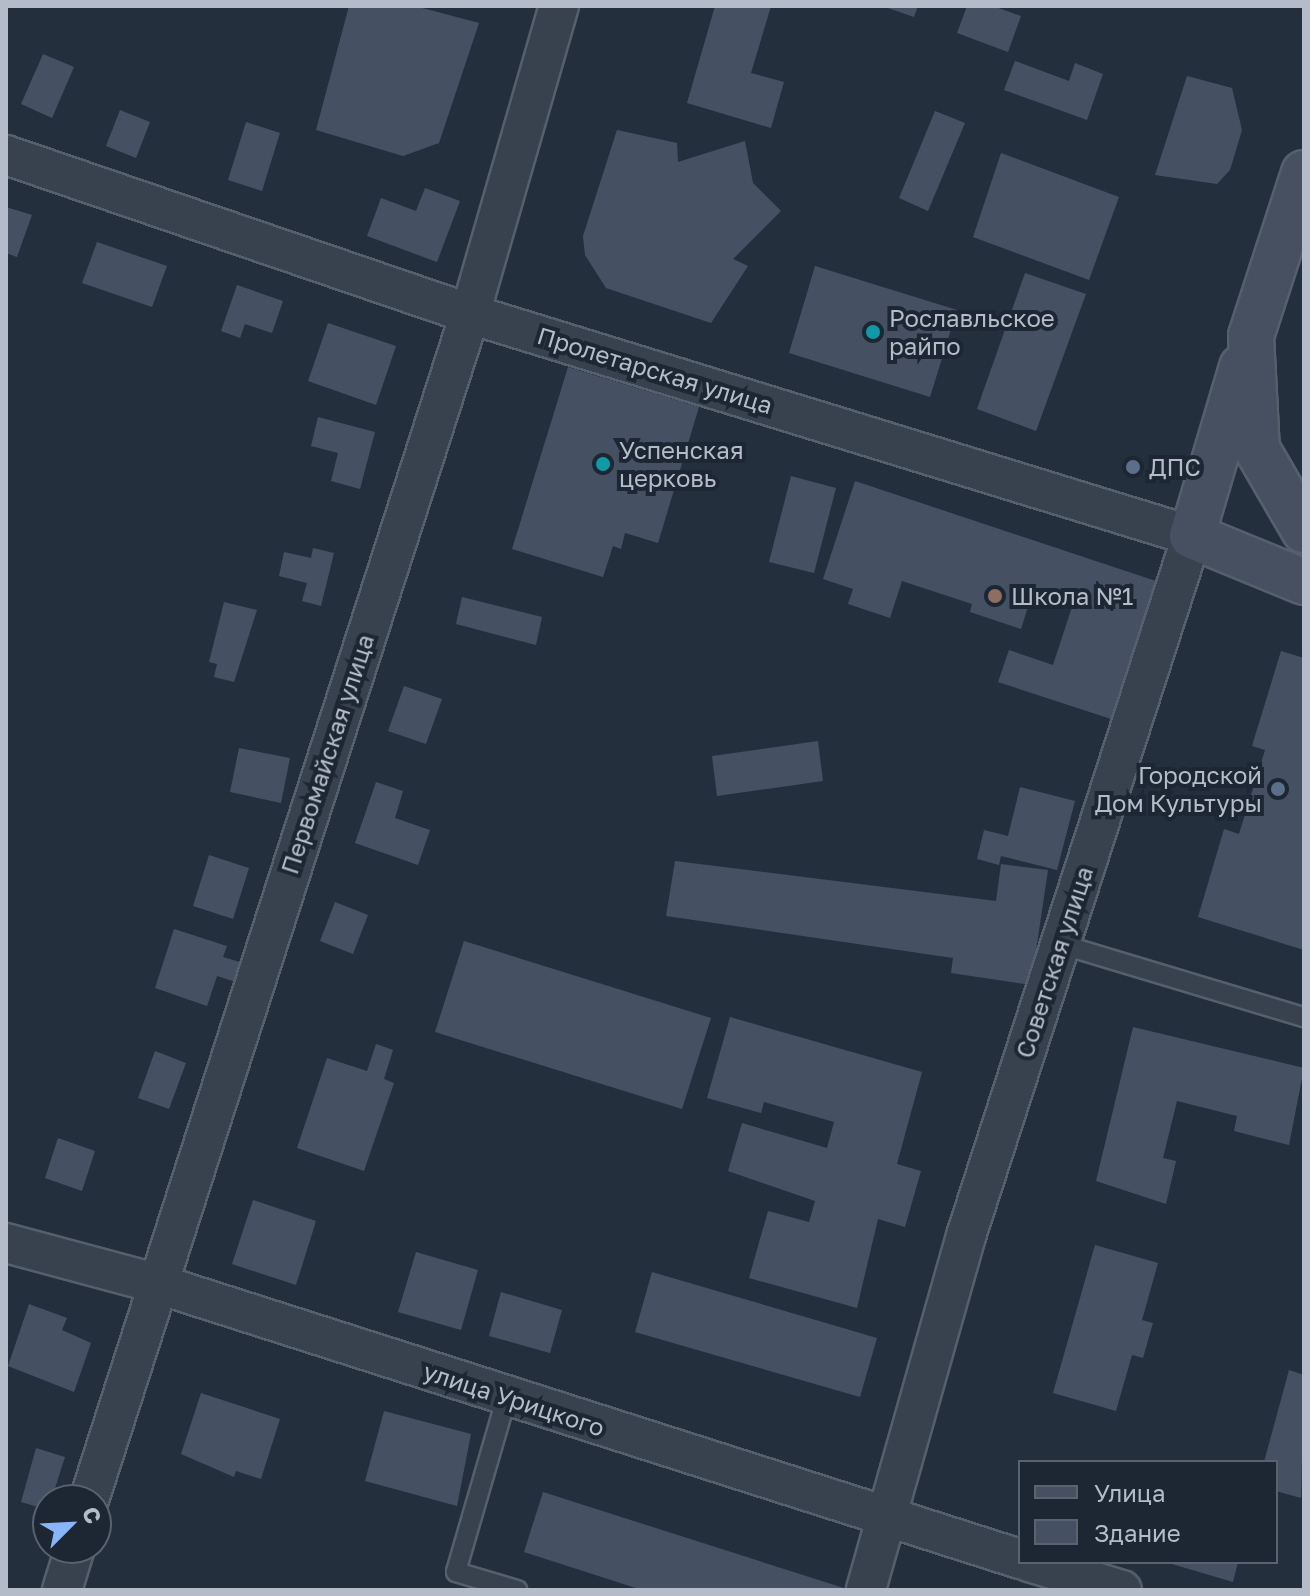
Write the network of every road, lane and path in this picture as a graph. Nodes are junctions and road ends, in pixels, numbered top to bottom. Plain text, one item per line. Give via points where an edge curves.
1 (559, 6) edge
2 (6, 155) edge
3 (1304, 173) edge
4 (470, 314) junction
5 (1251, 336) junction
6 (1304, 530) edge
7 (1192, 536) junction
8 (1304, 582) edge
9 (1060, 944) junction
10 (1304, 1017) edge
11 (6, 1243) edge
12 (155, 1283) junction
13 (507, 1396) junction
14 (94, 1484) edge
15 (886, 1519) junction
16 (1018, 1558) edge
17 (70, 1564) edge
18 (1036, 1564) edge
19 (62, 1590) edge
20 (517, 1590) edge
21 (866, 1590) edge
22 (1122, 1590) edge

1 - 4 street, Первомайская улица
2 - 4 street, Пролетарская улица
3 - 5 main road, Советская улица
4 - 7 street, Пролетарская улица
4 - 12 street, Первомайская улица
5 - 6 main road, Советская улица via 1257,449
5 - 7 main road, Советская улица
7 - 8 main road, Пролетарская улица
7 - 9 street, Советская улица
9 - 10 lane
9 - 15 street, Советская улица via 966,1236
11 - 12 street, улица Урицкого
12 - 13 street, улица Урицкого
12 - 14 street, Первомайская улица
13 - 15 street, улица Урицкого
13 - 20 lane via 456,1572
15 - 16 street, улица Урицкого
15 - 21 street, Советская улица
17 - 19 street
18 - 22 street

